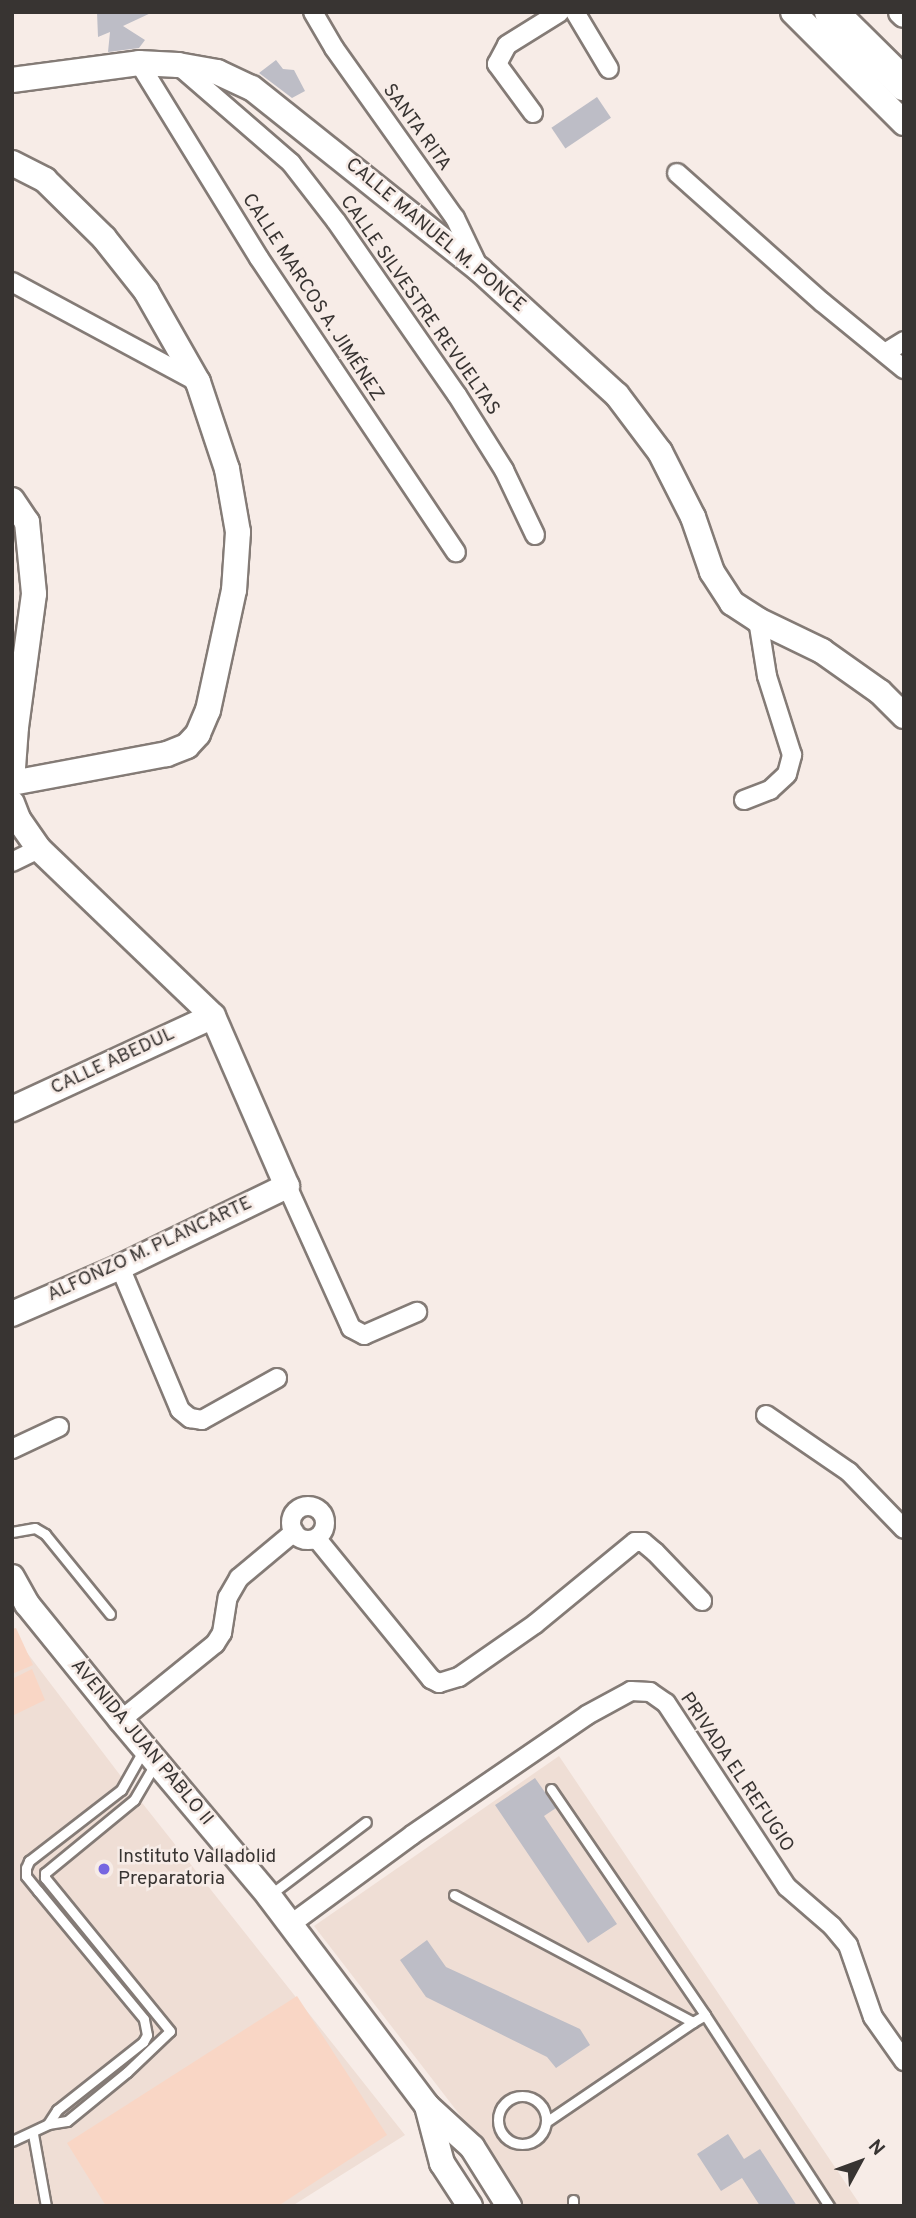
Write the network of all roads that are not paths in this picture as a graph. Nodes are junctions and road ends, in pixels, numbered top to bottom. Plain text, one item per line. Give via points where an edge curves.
1 (313, 12) edge
2 (560, 12) edge
3 (575, 12) edge
4 (793, 12) edge
5 (831, 12) edge
6 (854, 12) edge
7 (904, 62) edge
8 (139, 63) junction
9 (178, 65) junction
10 (609, 69) dead end
11 (12, 80) edge
12 (904, 84) edge
13 (533, 113) dead end
14 (904, 123) edge
15 (12, 163) edge
16 (677, 173) dead end
17 (480, 270) junction
18 (12, 282) edge
19 (904, 341) edge
20 (885, 353) junction
21 (904, 369) edge
22 (198, 382) junction
23 (12, 500) edge
24 (535, 535) dead end
25 (456, 552) dead end
26 (23, 599) edge
27 (758, 620) junction
28 (904, 716) edge
29 (12, 782) edge
30 (744, 800) dead end
31 (12, 803) edge
32 (39, 849) junction
33 (12, 862) edge
34 (213, 1016) junction
35 (12, 1109) edge
36 (287, 1186) junction
37 (120, 1267) junction
38 (417, 1312) dead end
39 (12, 1314) edge
40 (277, 1378) dead end
41 (766, 1415) dead end
42 (59, 1427) dead end
43 (12, 1449) edge
44 (904, 1530) edge
45 (12, 1532) edge
46 (294, 1532) junction
47 (317, 1539) junction
48 (12, 1577) edge
49 (702, 1601) dead end
50 (110, 1614) dead end
51 (121, 1720) junction
52 (150, 1755) junction
53 (551, 1789) dead end
54 (366, 1822) dead end
55 (26, 1868) junction
56 (45, 1873) junction
57 (454, 1895) dead end
58 (269, 1896) junction
59 (291, 1924) junction
60 (705, 2015) junction
61 (693, 2022) junction
62 (904, 2061) edge
63 (427, 2106) junction
64 (546, 2122) junction
65 (48, 2124) junction
66 (33, 2134) junction
67 (12, 2141) edge
68 (46, 2206) edge
69 (470, 2206) edge
70 (509, 2206) edge
71 (829, 2206) edge

1 - 17 street, SANTA RITA via 455,218
2 - 13 street via 507,46 498,64
3 - 10 street
4 - 14 street
5 - 12 highway
6 - 7 highway
8 - 9 street, CALLE MANUEL M. PONCE
8 - 11 street, CALLE MANUEL M. PONCE
8 - 25 street, CALLE MARCOS A. JIMÉNEZ via 259,258
9 - 17 street, CALLE MANUEL M. PONCE via 217,72 252,88
9 - 24 street, CALLE SILVESTRE REVUELTAS via 291,163 464,406 504,470
15 - 22 street via 45,180 104,238 146,291
16 - 20 street
17 - 27 street, CALLE MANUEL M. PONCE via 617,395 660,452 694,517 712,572 732,603
18 - 22 street
19 - 20 street
20 - 21 street
22 - 29 street via 227,469 238,532 234,590 208,710 198,734 187,746 167,754
23 - 26 street via 27,523
26 - 29 street
27 - 28 street via 822,650 880,692
27 - 30 street via 767,676 792,755 787,774 770,790
31 - 32 street
32 - 33 street
32 - 34 street
34 - 35 street, CALLE ABEDUL
34 - 36 street
36 - 37 street, ALFONZO M. PLANCARTE
36 - 38 street via 351,1328 364,1335
37 - 39 street, ALFONZO M. PLANCARTE
37 - 40 street via 180,1410 190,1418 202,1420
41 - 44 street via 849,1472
42 - 43 street
45 - 50 lane via 35,1528 46,1534
46 - 47 street via 306,1540
46 - 47 street via 294,1513 303,1506 314,1506 323,1513 326,1524
46 - 51 street via 239,1578 228,1597 222,1633 215,1644
47 - 49 street via 431,1679 439,1683 459,1677 535,1624 635,1542 643,1542 655,1552
48 - 51 street, AVENIDA JUAN PABLO II via 27,1604
51 - 52 street, AVENIDA JUAN PABLO II
52 - 55 lane via 121,1790 29,1861
52 - 56 lane via 134,1800
52 - 58 street, AVENIDA JUAN PABLO II
53 - 60 lane
54 - 58 lane
55 - 56 lane
55 - 65 lane via 26,1876 144,2019 147,2035 57,2110
56 - 65 lane via 170,2031 66,2121
57 - 61 lane
58 - 59 street, AVENIDA JUAN PABLO II
59 - 62 street, PRIVADA EL REFUGIO via 587,1715 631,1690 650,1692 666,1703 787,1887 848,1945 873,2017
59 - 63 street, AVENIDA JUAN PABLO II
60 - 61 lane
60 - 71 lane
61 - 64 lane
63 - 69 street, AVENIDA JUAN PABLO II via 442,2164
63 - 70 street, AVENIDA JUAN PABLO II via 472,2147
64 - 64 lane via 537,2100 522,2095 506,2100 498,2114 499,2130 518,2144 540,2136
65 - 66 lane
66 - 67 lane
66 - 68 lane

